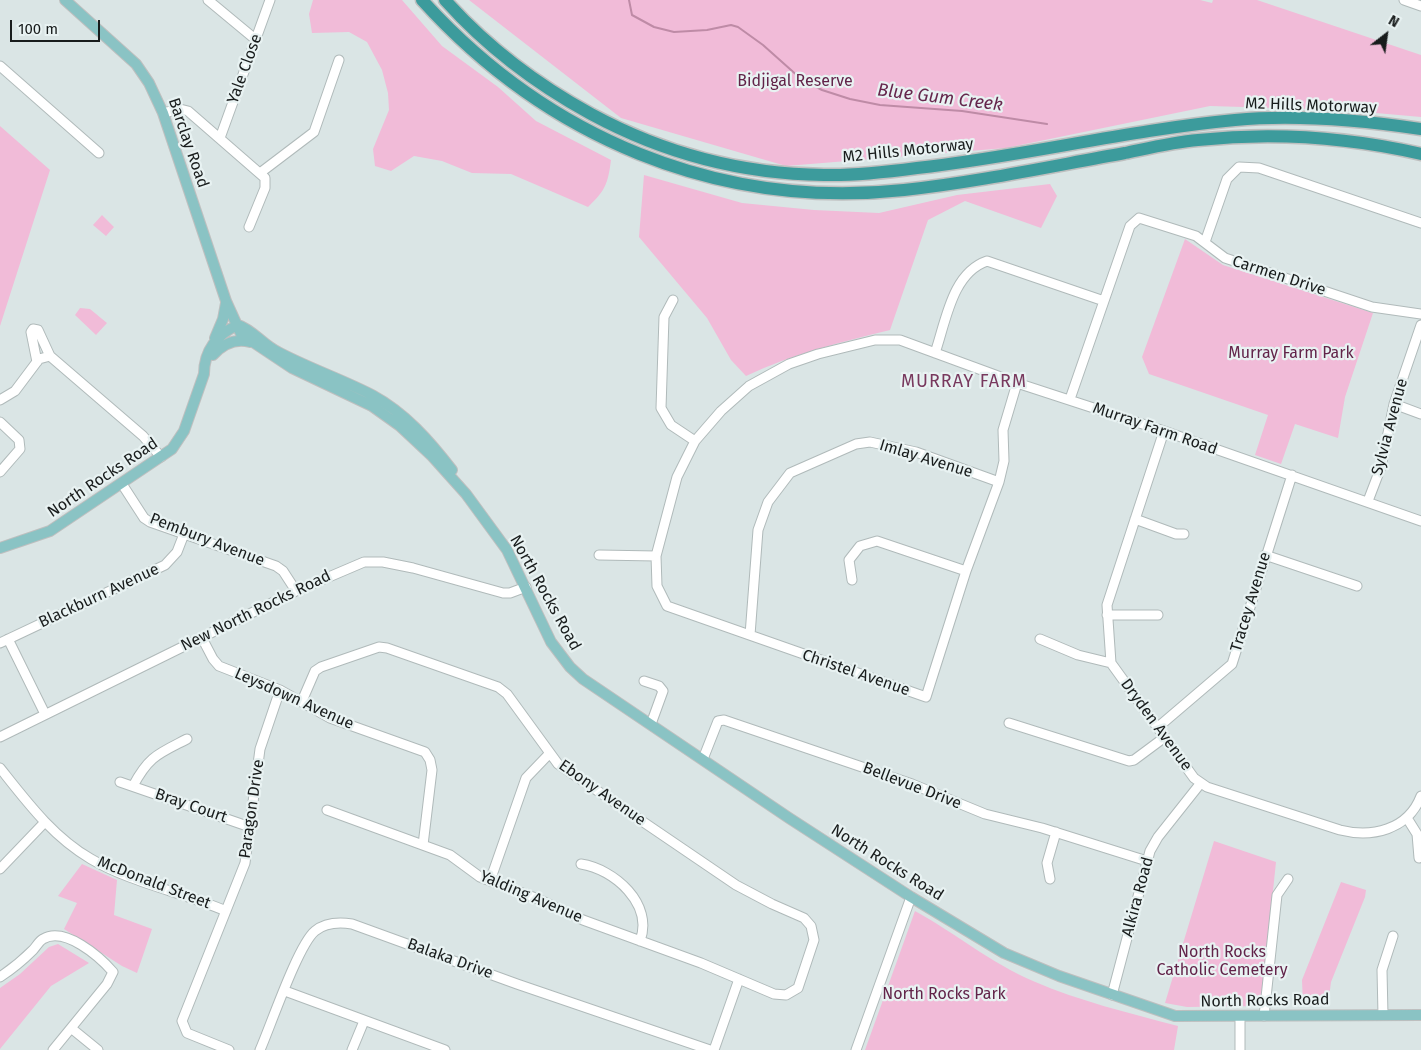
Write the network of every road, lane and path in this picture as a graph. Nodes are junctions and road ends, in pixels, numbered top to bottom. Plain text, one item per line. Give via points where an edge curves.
1 (65, 0) edge
2 (208, 0) edge
3 (270, 0) edge
4 (422, 0) edge
5 (445, 0) edge
6 (1406, 0) edge
7 (1421, 6) edge
8 (255, 38) junction
9 (339, 60) dead end
10 (0, 66) edge
11 (163, 113) junction
12 (1421, 129) edge
13 (220, 138) junction
14 (1365, 142) junction
15 (99, 153) dead end
16 (1421, 154) edge
17 (1421, 160) edge
18 (260, 173) junction
19 (1421, 223) edge
20 (249, 227) dead end
21 (1205, 242) junction
22 (673, 300) dead end
23 (226, 301) junction
24 (1104, 301) junction
25 (1421, 314) edge
26 (238, 325) junction
27 (1421, 325) edge
28 (214, 342) junction
29 (251, 342) junction
30 (935, 353) junction
31 (213, 355) junction
32 (50, 356) junction
33 (37, 362) junction
34 (204, 374) junction
35 (1017, 383) junction
36 (1070, 399) junction
37 (0, 400) edge
38 (1394, 404) junction
39 (1421, 414) edge
40 (0, 422) edge
41 (1164, 431) junction
42 (695, 441) junction
43 (162, 457) junction
44 (0, 472) edge
45 (1292, 475) junction
46 (999, 482) junction
47 (122, 484) junction
48 (466, 494) junction
49 (1368, 501) junction
50 (1135, 519) junction
51 (1421, 521) edge
52 (184, 534) junction
53 (1184, 534) dead end
54 (0, 548) edge
55 (599, 555) dead end
56 (1265, 555) junction
57 (656, 556) junction
58 (966, 571) junction
59 (852, 580) dead end
60 (1357, 586) dead end
61 (526, 587) junction
62 (296, 591) junction
63 (1107, 615) junction
64 (1158, 615) dead end
65 (750, 635) junction
66 (202, 638) junction
67 (1040, 639) dead end
68 (4, 641) edge
69 (1111, 663) junction
70 (644, 681) dead end
71 (280, 690) junction
72 (302, 701) junction
73 (44, 714) junction
74 (1009, 723) dead end
75 (651, 724) junction
76 (1157, 728) junction
77 (0, 737) edge
78 (1165, 738) junction
79 (187, 739) dead end
80 (549, 754) junction
81 (703, 759) junction
82 (0, 768) edge
83 (120, 782) dead end
84 (1200, 784) junction
85 (133, 786) junction
86 (1421, 796) edge
87 (327, 810) dead end
88 (1407, 818) junction
89 (44, 822) junction
90 (250, 827) junction
91 (1056, 832) junction
92 (423, 845) junction
93 (1419, 858) dead end
94 (1147, 861) junction
95 (580, 864) dead end
96 (0, 869) edge
97 (1050, 879) dead end
98 (1288, 879) dead end
99 (490, 881) junction
100 (911, 896) junction
101 (226, 910) junction
102 (1393, 936) dead end
103 (640, 941) junction
104 (0, 977) edge
105 (739, 978) junction
106 (285, 991) junction
107 (1112, 995) junction
108 (1383, 1015) junction
109 (1421, 1015) edge
110 (1240, 1016) junction
111 (1264, 1016) junction
112 (364, 1020) junction
113 (71, 1028) junction
114 (441, 1049) edge
115 (53, 1050) edge
116 (98, 1050) edge
117 (229, 1050) edge
118 (260, 1050) edge
119 (352, 1050) edge
120 (712, 1050) edge
121 (856, 1050) edge
122 (1240, 1050) edge

1 - 11 main road, Barclay Road via 136,64
2 - 8 street
3 - 8 street, Yale Close
4 - 14 highway, M2 Hills Motorway via 493,70 563,118 646,158 721,180 759,187 808,192 902,190 1195,140 1270,135
5 - 12 highway, M2 Hills Motorway via 508,60 577,106 655,143 724,164 760,171 828,176 912,169 1156,130 1263,118 1348,120
6 - 7 street
8 - 13 street, Yale Close
9 - 18 street via 314,132
10 - 15 street
11 - 13 street via 180,109 188,111
11 - 23 main road, Barclay Road
13 - 18 street
14 - 16 highway, M2 Hills Motorway
14 - 17 highway, M2 Hills Motorway
18 - 20 street via 265,178 265,188
19 - 21 street via 1258,168 1239,167 1227,179
21 - 24 street, Carmen Drive via 1145,218 1135,220 1130,226
21 - 25 street, Carmen Drive via 1224,258 1372,307
22 - 42 street via 664,317 661,408 672,425
23 - 26 main road, Barclay Road
23 - 28 main road via 224,319
24 - 30 street via 987,262 974,266 960,281
24 - 36 street
26 - 28 main road, North Rocks Road
26 - 29 main road, North Rocks Road via 240,334
26 - 31 main road, North Rocks Road
26 - 48 main road, North Rocks Road via 247,328 279,353 361,390 392,408 432,444
27 - 38 street, Sylvia Avenue
28 - 34 main road, North Rocks Road via 204,364
29 - 31 main road via 228,343
29 - 48 main road, North Rocks Road via 292,368 392,419
30 - 35 street, Murray Farm Road
30 - 42 street, Christel Avenue via 900,340 875,340 789,364 749,386
31 - 34 main road, North Rocks Road
32 - 33 street
32 - 33 street via 38,330 33,329
32 - 43 street via 144,436
33 - 37 street via 15,391
34 - 43 main road, North Rocks Road via 181,438
35 - 36 street, Murray Farm Road
35 - 46 street, Christel Avenue via 1003,430 1004,461
36 - 41 street, Murray Farm Road
38 - 39 street
38 - 49 street, Sylvia Avenue via 1381,467
40 - 44 street via 20,440 20,449
41 - 45 street, Murray Farm Road
41 - 50 street, Dryden Avenue
42 - 57 street, Christel Avenue via 677,477
43 - 47 main road, North Rocks Road
45 - 49 street, Murray Farm Road
45 - 56 street, Tracey Avenue
46 - 58 street, Christel Avenue
46 - 65 street, Imlay Avenue via 916,452 870,442 856,444 790,473 768,502 758,530
47 - 52 street, Pembury Avenue via 144,518
47 - 54 main road, North Rocks Road via 50,531
48 - 61 main road, North Rocks Road via 507,550
49 - 51 street, Murray Farm Road
50 - 53 street
50 - 63 street, Dryden Avenue via 1107,605
52 - 62 street, Pembury Avenue via 276,566
52 - 68 street, Blackburn Avenue via 177,552 165,564
55 - 57 street
56 - 60 street
56 - 76 street, Tracey Avenue via 1232,664
57 - 65 street, Christel Avenue via 657,586 666,606
58 - 59 street via 877,540 860,546 849,560
58 - 65 street, Christel Avenue via 926,697
61 - 62 street, New North Rocks Road via 510,593 497,592 413,568 374,561 354,564
61 - 75 main road, North Rocks Road via 545,631 570,667
62 - 66 street, New North Rocks Road
63 - 64 street
63 - 69 street, Dryden Avenue
66 - 71 street, Leysdown Avenue via 219,666
66 - 73 street, New North Rocks Road
67 - 69 street via 1078,655
68 - 73 street
69 - 76 street, Dryden Avenue
70 - 75 street via 663,691
71 - 72 street, Leysdown Avenue
71 - 90 street, Paragon Drive via 260,749
72 - 80 street, Ebony Avenue via 315,671 321,667 379,647 387,648 504,690
72 - 92 street, Leysdown Avenue via 330,718 430,753 432,770
73 - 77 street, New North Rocks Road
74 - 78 street via 1129,761
75 - 81 main road, North Rocks Road
76 - 78 street, Dryden Avenue
78 - 84 street, Dryden Avenue
79 - 85 street, Bray Court via 151,758
80 - 99 street via 526,778
80 - 105 street, Ebony Avenue via 558,764 736,885 804,918 811,926 813,944 800,983 794,991 786,995 774,994
81 - 91 street, Bellevue Drive via 718,721 724,720 912,784 978,811
81 - 100 main road, North Rocks Road
82 - 89 street, McDonald Street
83 - 85 street, Bray Court
84 - 88 street, Dryden Avenue via 1348,832 1378,832
84 - 94 street, Alkira Road via 1158,837
85 - 90 street, Bray Court
86 - 88 street
87 - 92 street, Yalding Avenue
88 - 93 street via 1418,834
89 - 96 street
89 - 101 street, McDonald Street via 60,838 97,862
90 - 101 street, Paragon Drive via 245,863
91 - 94 street, Bellevue Drive
91 - 97 street via 1047,863
92 - 99 street, Yalding Avenue via 455,858
94 - 107 street, Alkira Road
95 - 103 street via 597,867 630,891 644,926
98 - 111 street via 1277,896
99 - 103 street, Yalding Avenue
100 - 107 main road, North Rocks Road via 1004,953
100 - 121 street
101 - 117 street, Paragon Drive via 182,1021 187,1033
102 - 108 street via 1382,970
103 - 105 street, Yalding Avenue
104 - 113 street via 13,969 44,938 66,937 102,960 113,972
105 - 120 street
106 - 112 street
106 - 118 street, Balaka Drive
106 - 120 street, Balaka Drive via 302,950 313,933 330,924 352,924
107 - 110 main road, North Rocks Road via 1175,1016
108 - 109 main road, North Rocks Road
108 - 111 main road, North Rocks Road
110 - 111 main road, North Rocks Road
110 - 122 street
112 - 114 street
112 - 119 street
113 - 115 street
113 - 116 street

